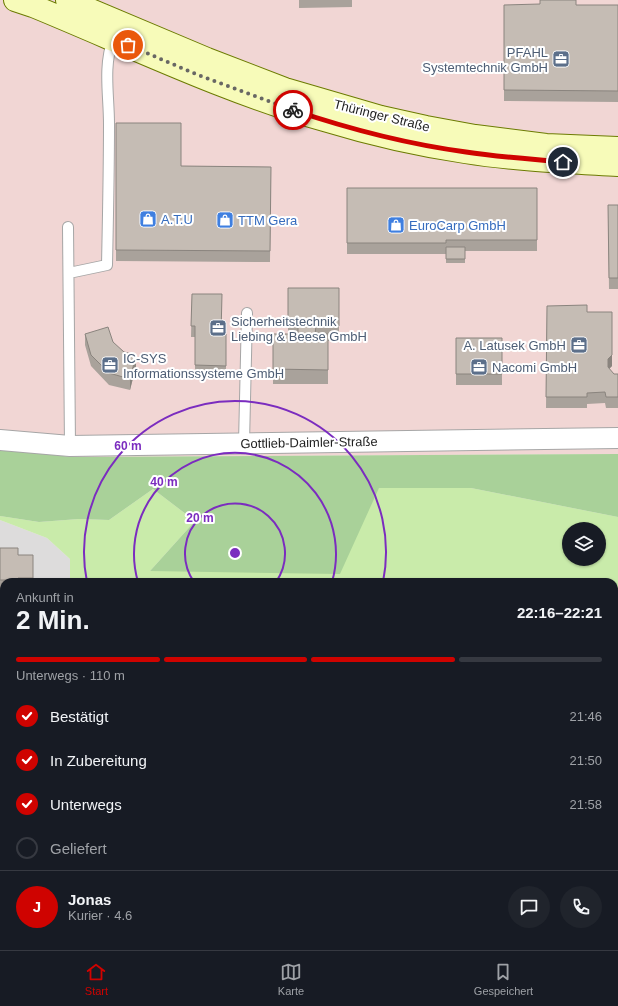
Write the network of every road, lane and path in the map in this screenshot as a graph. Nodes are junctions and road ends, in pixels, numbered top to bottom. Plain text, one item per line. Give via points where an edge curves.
1 (15, 0) edge
2 (67, 0) edge
3 (117, 31) junction
4 (618, 148) edge
5 (618, 165) edge
6 (68, 227) dead end
7 (69, 273) junction
8 (247, 313) dead end
9 (618, 438) edge
10 (0, 440) edge
11 (244, 443) junction
12 (70, 446) junction

1 - 3 main road, Thüringer Straße
2 - 3 main road, Thüringer Straße
3 - 4 main road, Thüringer Straße via 207,59 285,89 426,128 546,144
3 - 5 main road, Thüringer Straße via 198,75 276,105 373,134 466,152
3 - 7 lane via 108,52 107,69 107,265
6 - 7 lane
7 - 12 lane
8 - 11 lane
9 - 11 street, Gottlieb-Daimler-Straße
10 - 12 street, Gottlieb-Daimler-Straße
11 - 12 street, Gottlieb-Daimler-Straße

